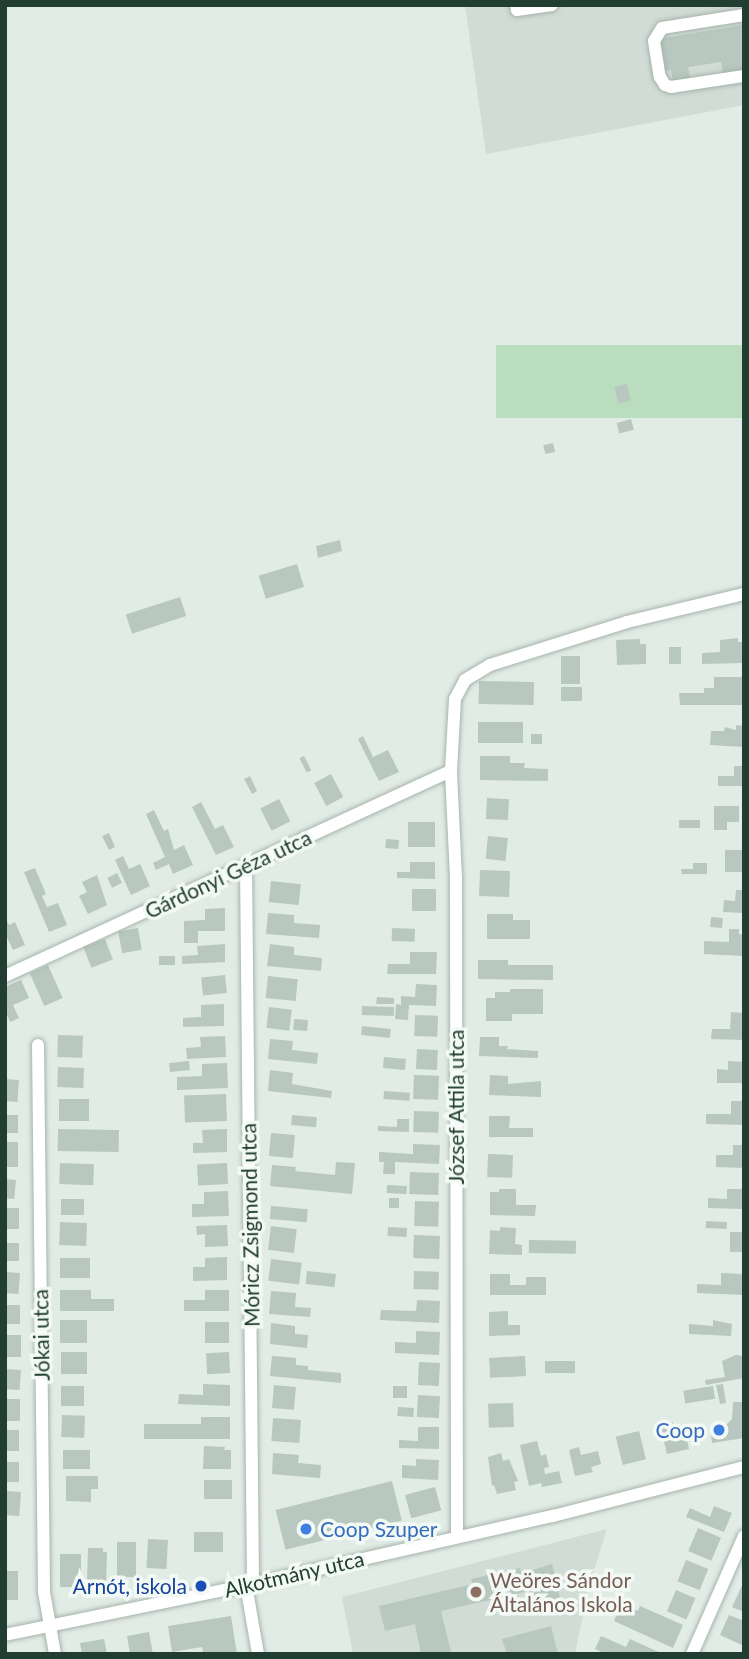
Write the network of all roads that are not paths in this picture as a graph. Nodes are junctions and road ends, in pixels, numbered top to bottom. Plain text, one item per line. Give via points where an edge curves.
1 (516, 5) edge
2 (552, 5) edge
3 (744, 15) edge
4 (744, 76) edge
5 (744, 594) edge
6 (452, 771) junction
7 (246, 865) junction
8 (5, 976) edge
9 (38, 1045) dead end
10 (744, 1467) edge
11 (744, 1536) edge
12 (457, 1537) junction
13 (250, 1585) junction
14 (50, 1625) junction
15 (5, 1635) edge
16 (55, 1654) edge
17 (258, 1654) edge
18 (692, 1654) edge

1 - 2 street via 517,9
3 - 4 street via 662,28 654,41 660,77 671,87
5 - 6 street, József Attila utca via 573,639 490,665 465,680 453,710
6 - 7 street, Gárdonyi Géza utca
6 - 12 street, József Attila utca
7 - 8 street, Gárdonyi Géza utca
7 - 13 street, Móricz Zsigmond utca
9 - 14 street, Jókai utca via 44,1592
10 - 12 street, Alkotmány utca
11 - 18 street
12 - 13 street, Alkotmány utca
13 - 14 street, Alkotmány utca
13 - 17 street, Móricz Zsigmond utca
14 - 15 street, Alkotmány utca
14 - 16 street, Jókai utca

